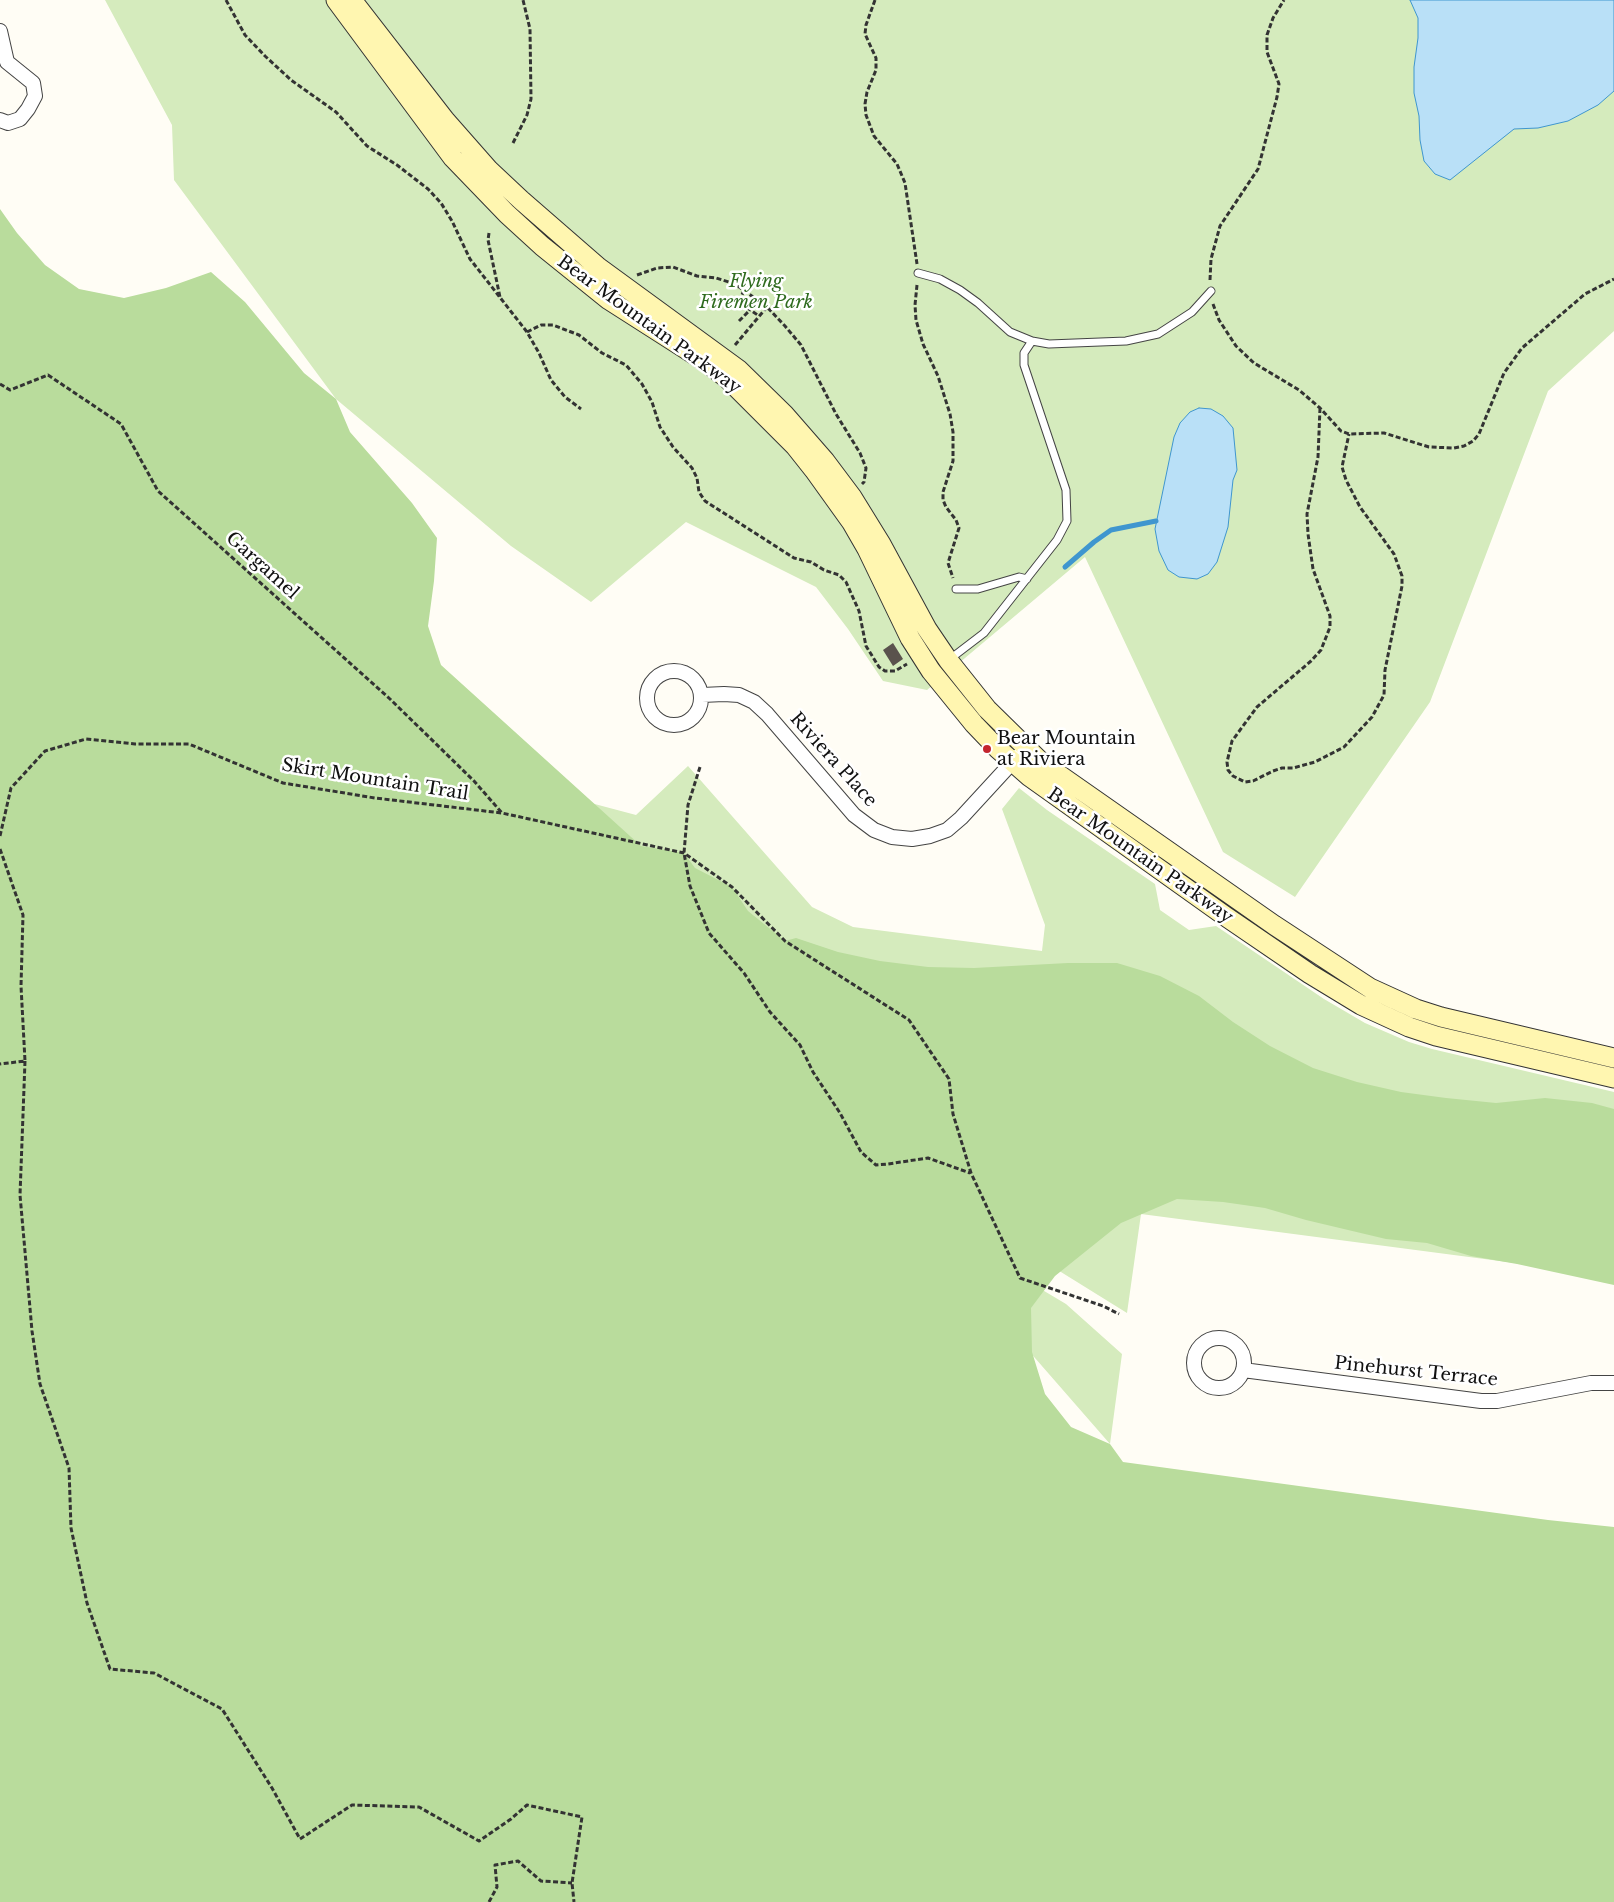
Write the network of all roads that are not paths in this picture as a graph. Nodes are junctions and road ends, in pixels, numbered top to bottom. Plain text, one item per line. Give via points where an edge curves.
1 (336, 0) edge
2 (352, 0) edge
3 (0, 31) edge
4 (4, 65) edge
5 (0, 120) edge
6 (918, 273) road end
7 (1211, 291) road end
8 (1032, 342) junction
9 (1027, 579) junction
10 (956, 589) road end
11 (948, 660) junction
12 (702, 695) junction
13 (1026, 748) junction
14 (1012, 762) junction
15 (1614, 1058) edge
16 (1614, 1078) edge
17 (1243, 1370) dead end
18 (1614, 1383) edge

1 - 14 street, Bear Mountain Parkway via 453,158 507,214 609,300 728,379 795,446 852,523 910,638 931,671 974,724
2 - 11 street, Bear Mountain Parkway via 445,120 490,170 598,267 739,370 805,437 852,496
3 - 4 street
4 - 5 street via 33,83 35,96 20,118 8,123
6 - 8 lane via 940,279 960,290 1010,332
7 - 8 lane via 1176,324 1142,339
8 - 9 lane via 1024,353 1024,365 1066,490 1067,521 1057,540
9 - 10 lane via 1019,577 978,589
9 - 11 lane via 984,633
11 - 13 street, Bear Mountain Parkway via 987,709
12 - 12 street via 696,681 683,671 667,671 653,679 646,693 647,708 657,721 672,726 688,722 699,711
12 - 14 street, Riviera Place via 739,695 754,702 854,815 874,830 892,837 912,839 947,830 962,818
13 - 14 street, Riviera Place
13 - 15 street, Bear Mountain Parkway via 1057,774 1244,905 1370,988 1441,1017
14 - 16 street, Bear Mountain Parkway via 1050,793 1225,916 1361,1005 1436,1036
17 - 18 street, Pinehurst Terrace via 1481,1402 1497,1402 1591,1383

